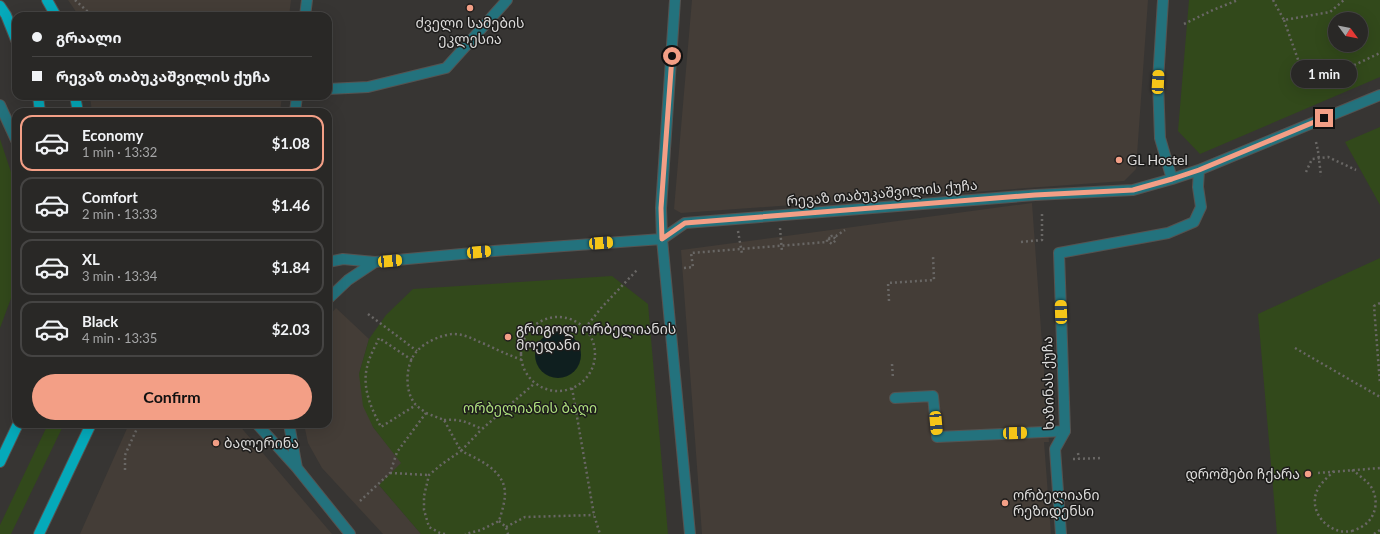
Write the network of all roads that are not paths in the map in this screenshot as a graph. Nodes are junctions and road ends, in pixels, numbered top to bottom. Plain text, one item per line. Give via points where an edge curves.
1 (47, 0) edge
2 (307, 0) edge
3 (508, 0) edge
4 (675, 0) edge
5 (1163, 0) edge
6 (0, 6) edge
7 (54, 12) edge
8 (306, 12) edge
9 (12, 30) edge
10 (332, 89) edge
11 (1380, 95) edge
12 (0, 105) edge
13 (12, 131) edge
14 (1199, 170) junction
15 (1172, 179) junction
16 (662, 239) junction
17 (332, 261) edge
18 (375, 262) junction
19 (332, 295) edge
20 (895, 398) dead end
21 (16, 428) edge
22 (89, 428) edge
23 (261, 428) edge
24 (290, 428) edge
25 (1065, 431) junction
26 (0, 462) edge
27 (297, 468) junction
28 (39, 534) edge
29 (350, 534) edge
30 (690, 534) edge
31 (1061, 534) edge

1 - 7 main road
2 - 8 street
3 - 10 street via 446,68 368,87
4 - 16 street via 661,208
5 - 15 street via 1158,82 1160,138
6 - 9 main road
11 - 14 street, რევაზ თაბუკაშვილის ქუჩა
12 - 13 street
14 - 15 street, რევაზ თაბუკაშვილის ქუჩა
14 - 25 street, ხაზინას ქუჩა via 1201,207 1194,222 1168,233 1059,253
15 - 16 street, რევაზ თაბუკაშვილის ქუჩა via 1133,190 1035,195 685,223
16 - 18 street
16 - 30 street
17 - 18 street
18 - 19 street via 348,280
20 - 25 street via 933,396 937,437
21 - 26 main road
22 - 28 main road
23 - 27 street
24 - 27 street
25 - 31 street, ხაზინას ქუჩა via 1055,449
27 - 29 street

